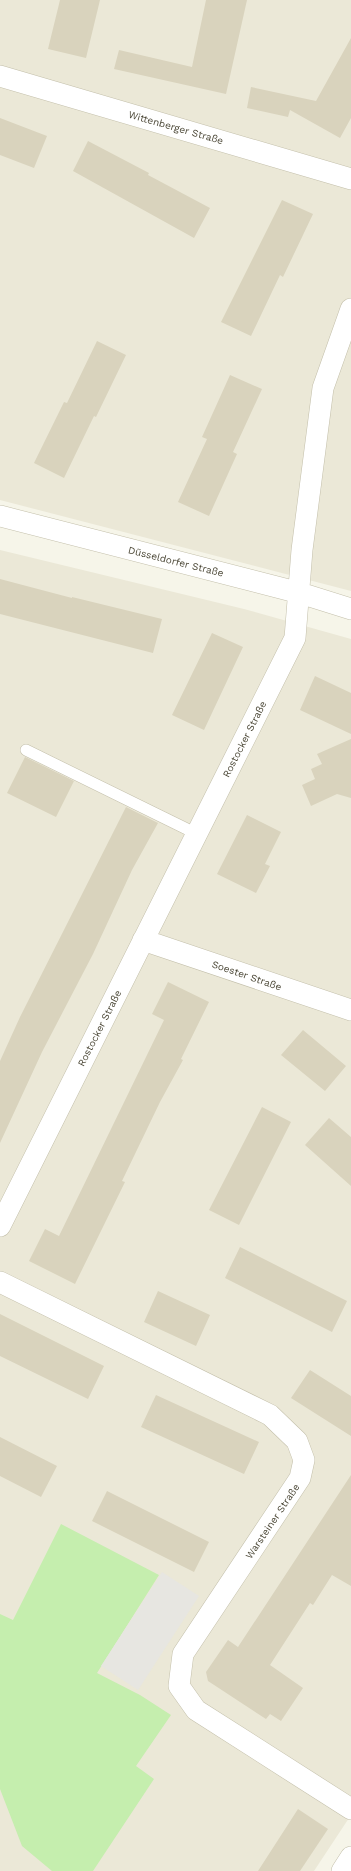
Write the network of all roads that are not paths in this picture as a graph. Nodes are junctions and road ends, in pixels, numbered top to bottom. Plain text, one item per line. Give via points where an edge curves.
1 (0, 76) edge
2 (351, 179) edge
3 (351, 309) edge
4 (0, 516) edge
5 (300, 593) junction
6 (351, 609) edge
7 (26, 750) dead end
8 (197, 834) junction
9 (144, 940) junction
10 (351, 1010) edge
11 (0, 1226) edge
12 (0, 1282) edge
13 (351, 1809) edge
14 (351, 1857) edge
15 (342, 1871) edge

1 - 2 street, Wittenberger Straße
3 - 5 street, Rostocker Straße via 323,388 302,550
4 - 5 street, Düsseldorfer Straße
5 - 6 street, Düsseldorfer Straße
5 - 8 street, Rostocker Straße via 295,638
7 - 8 lane
8 - 9 street, Rostocker Straße
9 - 10 street, Soester Straße
9 - 11 street, Rostocker Straße
12 - 13 street, Warsteiner Straße via 270,1415 297,1441 304,1460 300,1478 183,1654 179,1686 196,1710
14 - 15 street

